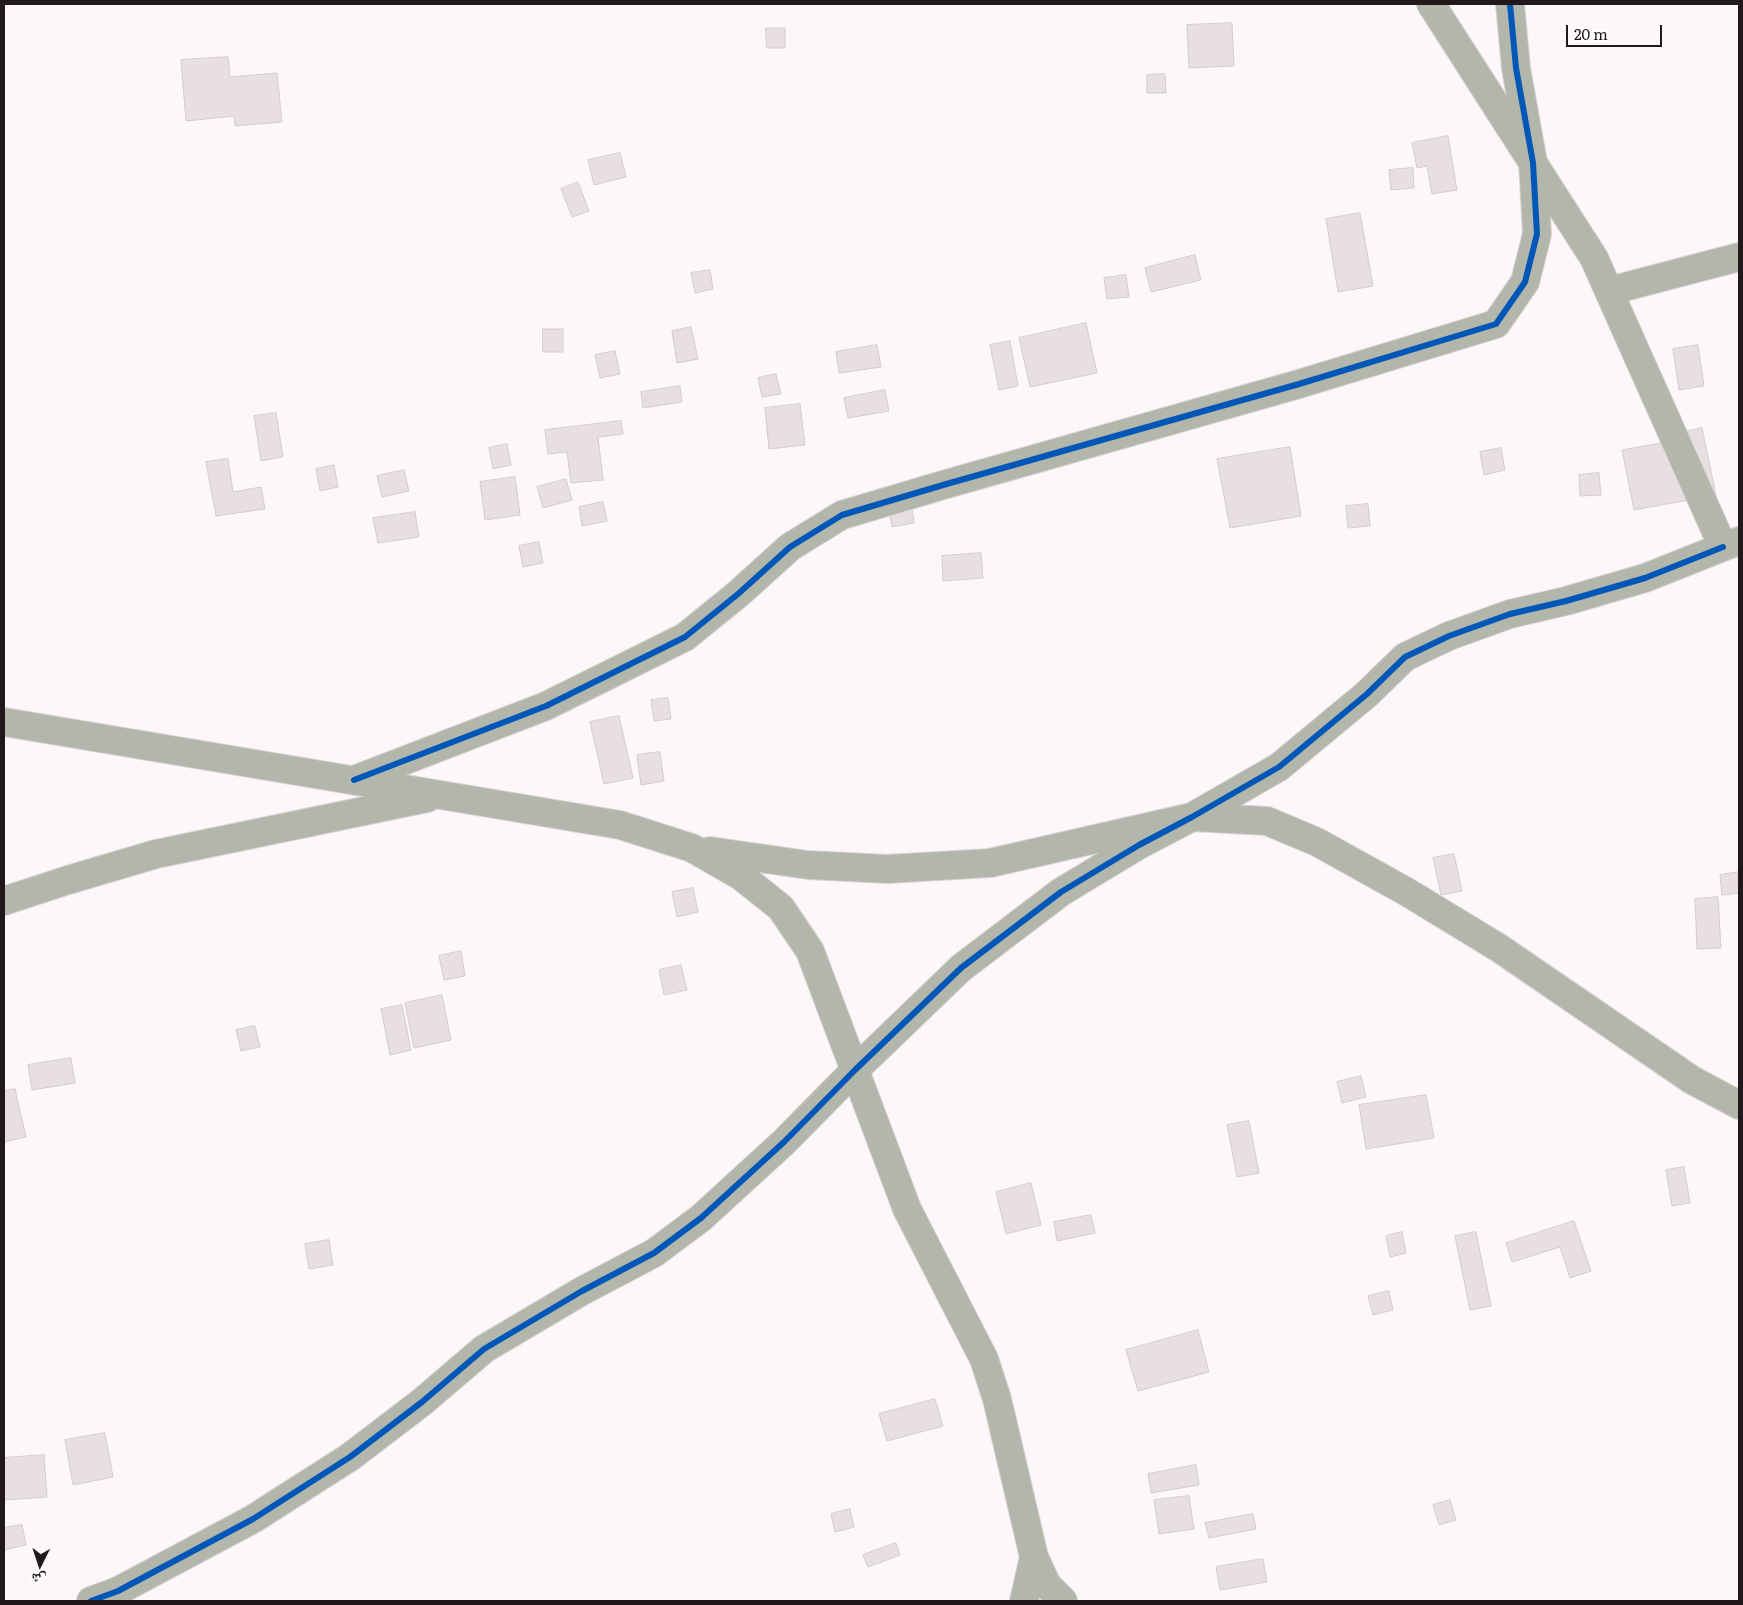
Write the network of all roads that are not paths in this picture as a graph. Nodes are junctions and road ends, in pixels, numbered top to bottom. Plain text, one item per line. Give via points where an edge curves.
1 (1431, 4) edge
2 (1510, 4) edge
3 (1533, 163) junction
4 (1739, 257) edge
5 (1609, 292) junction
6 (1731, 544) edge
7 (4, 722) edge
8 (354, 780) junction
9 (444, 795) junction
10 (1192, 817) junction
11 (692, 848) junction
12 (4, 901) edge
13 (855, 1070) junction
14 (1739, 1105) edge
15 (1034, 1557) junction
16 (91, 1601) edge
17 (1024, 1601) edge
18 (1063, 1601) edge

1 - 3 street
2 - 3 street via 1516,68
3 - 5 street via 1594,258
3 - 8 street via 1537,234 1525,282 1496,324 842,515 790,547 685,637 546,706
4 - 5 street
5 - 6 street
6 - 10 street via 1645,578 1510,614 1449,636 1405,657 1367,694 1279,767
7 - 8 street
8 - 9 street
9 - 11 street via 620,825
9 - 12 street via 156,854
10 - 11 street via 990,863 887,869 808,865
10 - 13 street via 1062,892 960,968
10 - 14 street via 1267,821 1317,842 1499,948 1692,1080
11 - 13 street via 741,876 781,908 810,951
13 - 15 street via 907,1210 984,1359 997,1399
13 - 16 street via 736,1187 654,1254 582,1291 484,1349 350,1458 253,1519 118,1591
15 - 17 street
15 - 18 street via 1047,1584

